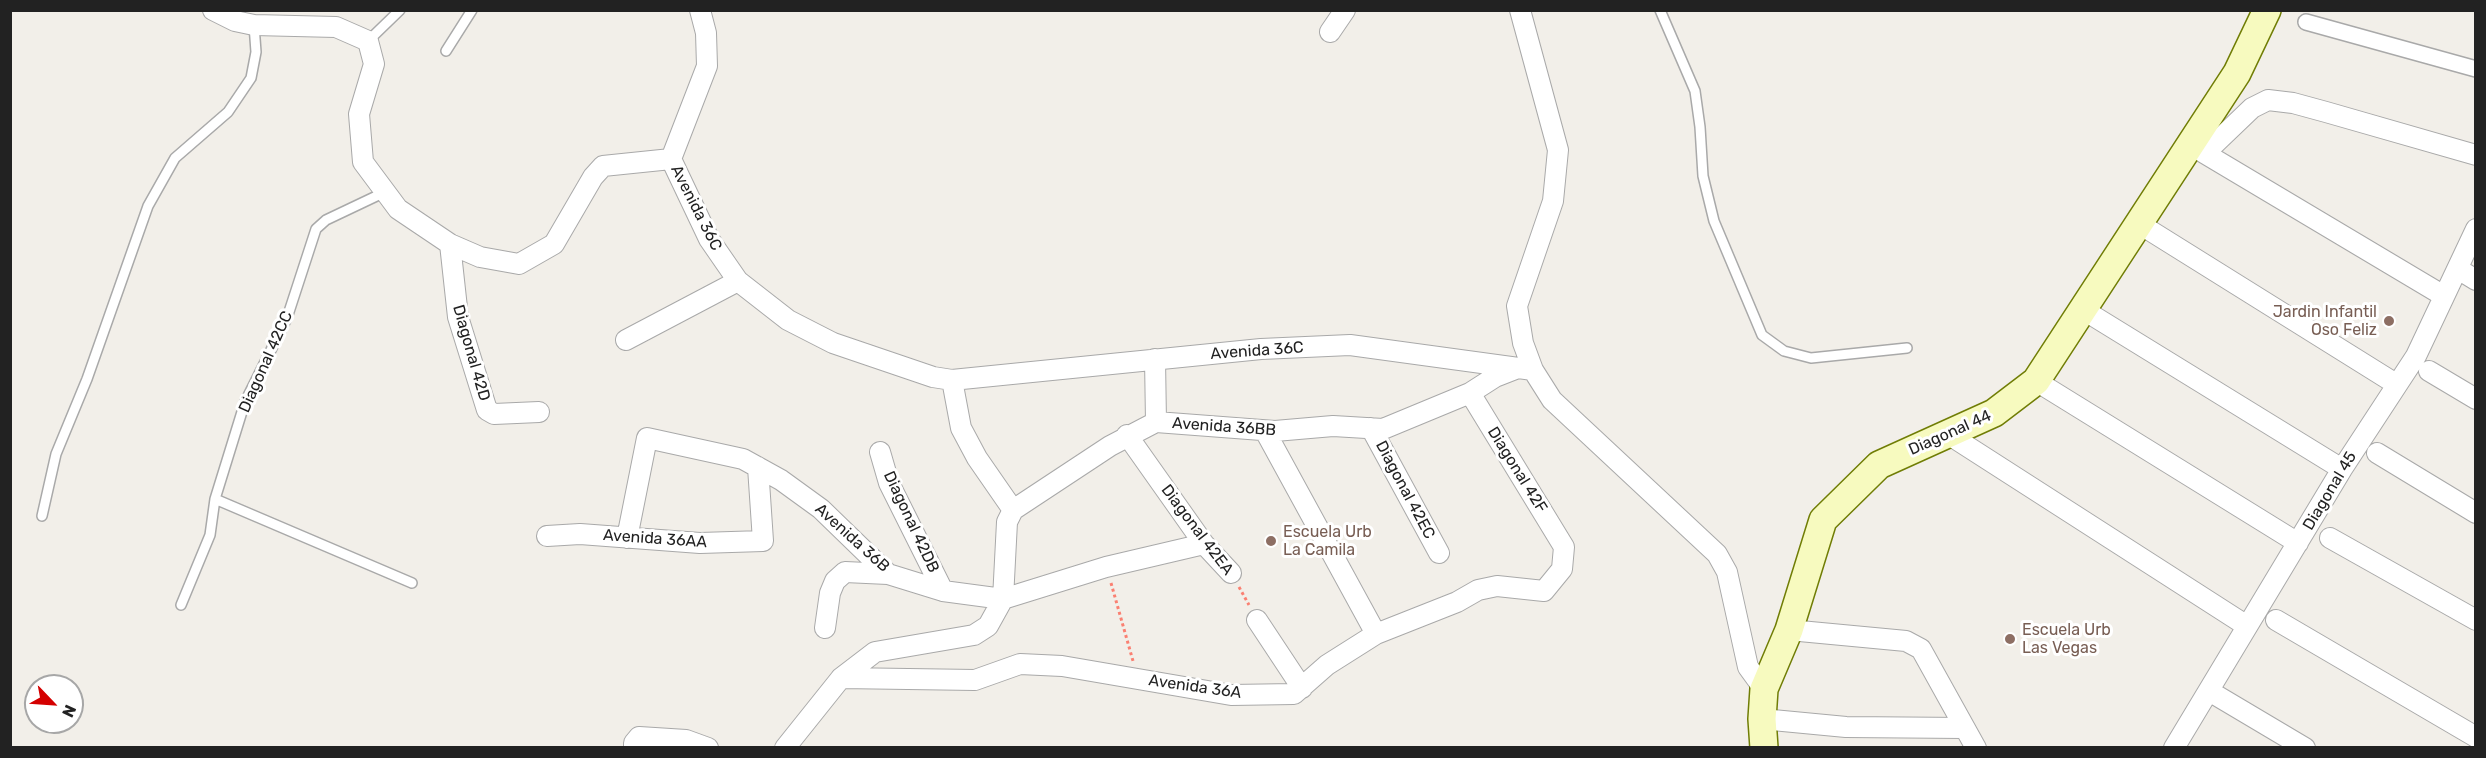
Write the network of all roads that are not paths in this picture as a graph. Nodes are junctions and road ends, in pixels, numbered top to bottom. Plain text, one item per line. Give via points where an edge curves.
1 (213, 10) edge
2 (400, 10) edge
3 (472, 10) edge
4 (700, 10) edge
5 (1345, 10) edge
6 (1520, 10) edge
7 (1660, 10) edge
8 (2267, 10) edge
9 (2306, 22) dead end
10 (254, 25) junction
11 (1330, 32) dead end
12 (368, 41) junction
13 (446, 51) dead end
14 (2475, 69) edge
15 (2197, 149) junction
16 (2475, 155) edge
17 (671, 159) junction
18 (385, 192) junction
19 (2138, 223) junction
20 (2475, 229) edge
21 (450, 244) junction
22 (2458, 269) junction
23 (2475, 280) edge
24 (738, 281) junction
25 (2444, 296) junction
26 (2082, 309) junction
27 (626, 340) dead end
28 (1907, 348) dead end
29 (1155, 359) junction
30 (1526, 369) junction
31 (2429, 371) dead end
32 (952, 380) junction
33 (2036, 381) junction
34 (2396, 384) junction
35 (1470, 393) junction
36 (2475, 399) edge
37 (539, 412) dead end
38 (1156, 422) junction
39 (1371, 428) junction
40 (1265, 431) junction
41 (1948, 434) junction
42 (1127, 435) junction
43 (880, 452) dead end
44 (2377, 453) dead end
45 (758, 467) junction
46 (2342, 469) junction
47 (215, 499) junction
48 (1013, 510) junction
49 (2475, 513) edge
50 (42, 516) dead end
51 (547, 536) dead end
52 (627, 538) junction
53 (2330, 538) dead end
54 (2298, 543) junction
55 (1204, 544) junction
56 (1564, 547) joint
57 (1439, 553) dead end
58 (888, 573) junction
59 (1232, 573) road end
60 (412, 583) dead end
61 (943, 591) junction
62 (1003, 599) junction
63 (181, 604) dead end
64 (1257, 620) road end
65 (2276, 620) dead end
66 (2475, 620) edge
67 (2247, 626) junction
68 (825, 628) dead end
69 (1789, 630) junction
70 (1376, 634) junction
71 (841, 678) junction
72 (1302, 688) junction
73 (1764, 689) junction
74 (2210, 691) junction
75 (1762, 719) junction
76 (1964, 728) junction
77 (2475, 737) edge
78 (637, 742) edge
79 (708, 747) edge
80 (785, 747) edge
81 (1764, 747) edge
82 (1976, 747) edge
83 (2174, 747) edge
84 (2305, 747) edge

1 - 10 street
2 - 12 lane
3 - 13 lane
4 - 17 street via 706,33 707,66
5 - 11 street
6 - 30 street via 1558,150 1553,201 1517,306
7 - 28 lane via 1695,92 1703,176 1714,221 1762,335 1784,351 1811,358
8 - 15 main road, Diagonal 44
9 - 14 street
10 - 12 street via 336,27
10 - 50 lane via 256,52 251,78 228,112 175,158 148,206 87,380 56,454
12 - 18 street via 374,64 359,114 363,162
15 - 16 street via 2268,100 2315,109
15 - 19 main road, Diagonal 44
15 - 25 street
17 - 21 street via 603,166 554,244 519,264 480,257
17 - 24 street, Avenida 36C via 709,239
18 - 21 street via 398,209
18 - 47 lane, Diagonal 42CC via 326,220 316,230 287,318 245,402
19 - 26 main road, Diagonal 44
19 - 34 street
20 - 22 street, Diagonal 45
21 - 37 street, Diagonal 42D via 458,317 487,410 494,414
22 - 23 street
22 - 25 street, Diagonal 45
24 - 27 street
24 - 32 street, Avenida 36C via 788,320 833,343 933,378
25 - 34 street, Diagonal 45 via 2416,356
26 - 33 main road, Diagonal 44
26 - 46 street
29 - 30 street, Avenida 36C via 1350,345
29 - 32 street, Avenida 36C
29 - 38 street
30 - 35 street, Avenida 36BB via 1495,378
30 - 73 street via 1552,400 1717,554 1727,572 1748,668
31 - 36 street
32 - 48 street via 961,428
33 - 41 main road, Diagonal 44 via 1995,413
33 - 54 street
34 - 46 street, Diagonal 45
35 - 39 street, Avenida 36BB via 1383,429
35 - 56 street, Diagonal 42F
38 - 40 street, Avenida 36BB
38 - 42 street, Avenida 36BB
39 - 40 street, Avenida 36BB via 1333,426
39 - 57 street, Diagonal 42EC
40 - 70 street
41 - 67 street
41 - 69 main road, Diagonal 44 via 1879,465 1823,520
42 - 48 street, Avenida 36BB
42 - 55 street, Diagonal 42EA
43 - 61 street, Diagonal 42DB via 889,483
44 - 49 street
45 - 52 street, Avenida 36AA via 763,541 700,543
45 - 52 street, Avenida 36B via 743,459 647,438
45 - 58 street, Avenida 36B via 821,509
46 - 54 street, Diagonal 45
47 - 60 lane
47 - 63 lane, Diagonal 42CC via 210,535
48 - 62 street via 1007,522
51 - 52 street, Avenida 36AA
53 - 66 street
54 - 67 street, Diagonal 45
55 - 59 street, Diagonal 42EA
55 - 62 street, Avenida 36B via 1106,567
56 - 70 street, Avenida 36A via 1562,569 1544,591 1497,586 1478,590
58 - 61 street, Avenida 36B
58 - 68 street via 845,572 830,593
61 - 62 street, Avenida 36B
62 - 71 street via 988,626 974,635 875,652
64 - 72 street
65 - 77 street
67 - 74 street, Diagonal 45
69 - 73 main road, Diagonal 44
69 - 76 street via 1906,640 1921,650
70 - 72 street, Avenida 36A via 1328,665
71 - 72 street, Avenida 36A via 975,680 1020,664 1062,666 1231,695 1294,694
71 - 80 street
73 - 75 main road, Diagonal 44
74 - 83 street, Diagonal 45
74 - 84 street
75 - 76 street via 1846,727
75 - 81 main road, Diagonal 44
76 - 82 street
78 - 79 street via 686,740

